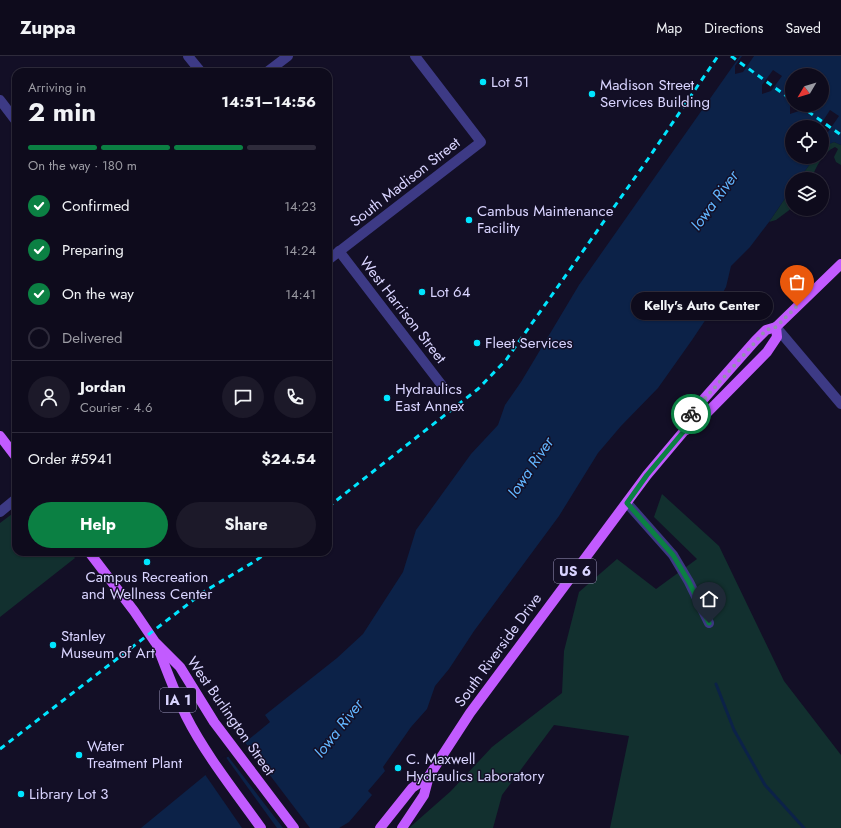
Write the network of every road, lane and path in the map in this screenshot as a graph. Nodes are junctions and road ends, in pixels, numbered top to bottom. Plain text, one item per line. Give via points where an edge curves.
1 (188, 56) edge
2 (288, 56) edge
3 (415, 56) edge
4 (198, 68) edge
5 (272, 68) edge
6 (0, 100) edge
7 (12, 116) edge
8 (339, 251) junction
9 (332, 257) edge
10 (841, 264) edge
11 (776, 327) junction
12 (444, 388) dead end
13 (841, 404) edge
14 (684, 431) junction
15 (0, 436) edge
16 (12, 452) edge
17 (12, 502) edge
18 (627, 503) junction
19 (0, 512) edge
20 (92, 556) edge
21 (709, 623) dead end
22 (155, 642) junction
23 (428, 776) junction
24 (261, 828) edge
25 (294, 828) edge
26 (380, 828) edge
27 (402, 828) edge

1 - 4 street
2 - 5 street
3 - 8 street, South Madison Street via 481,142
6 - 7 street
8 - 9 street, South Madison Street
8 - 12 street, West Harrison Street
10 - 11 main road, South Riverside Drive / US 6
11 - 13 street
11 - 14 main road, South Riverside Drive / US 6 via 766,330 733,365 686,420
11 - 14 main road, South Riverside Drive / US 6 via 777,337 767,352 693,427
14 - 18 main road, South Riverside Drive / US 6
15 - 16 main road
17 - 19 street
18 - 21 street via 673,555
18 - 23 main road, South Riverside Drive / US 6 via 470,712
20 - 22 main road, West Burlington Street / IA 1
22 - 24 main road, West Burlington Street / IA 1 via 187,718
22 - 25 main road, West Burlington Street / IA 1 via 180,667 210,717
23 - 26 main road, South Riverside Drive / US 6 via 412,788
23 - 27 main road, South Riverside Drive / US 6 via 424,795

